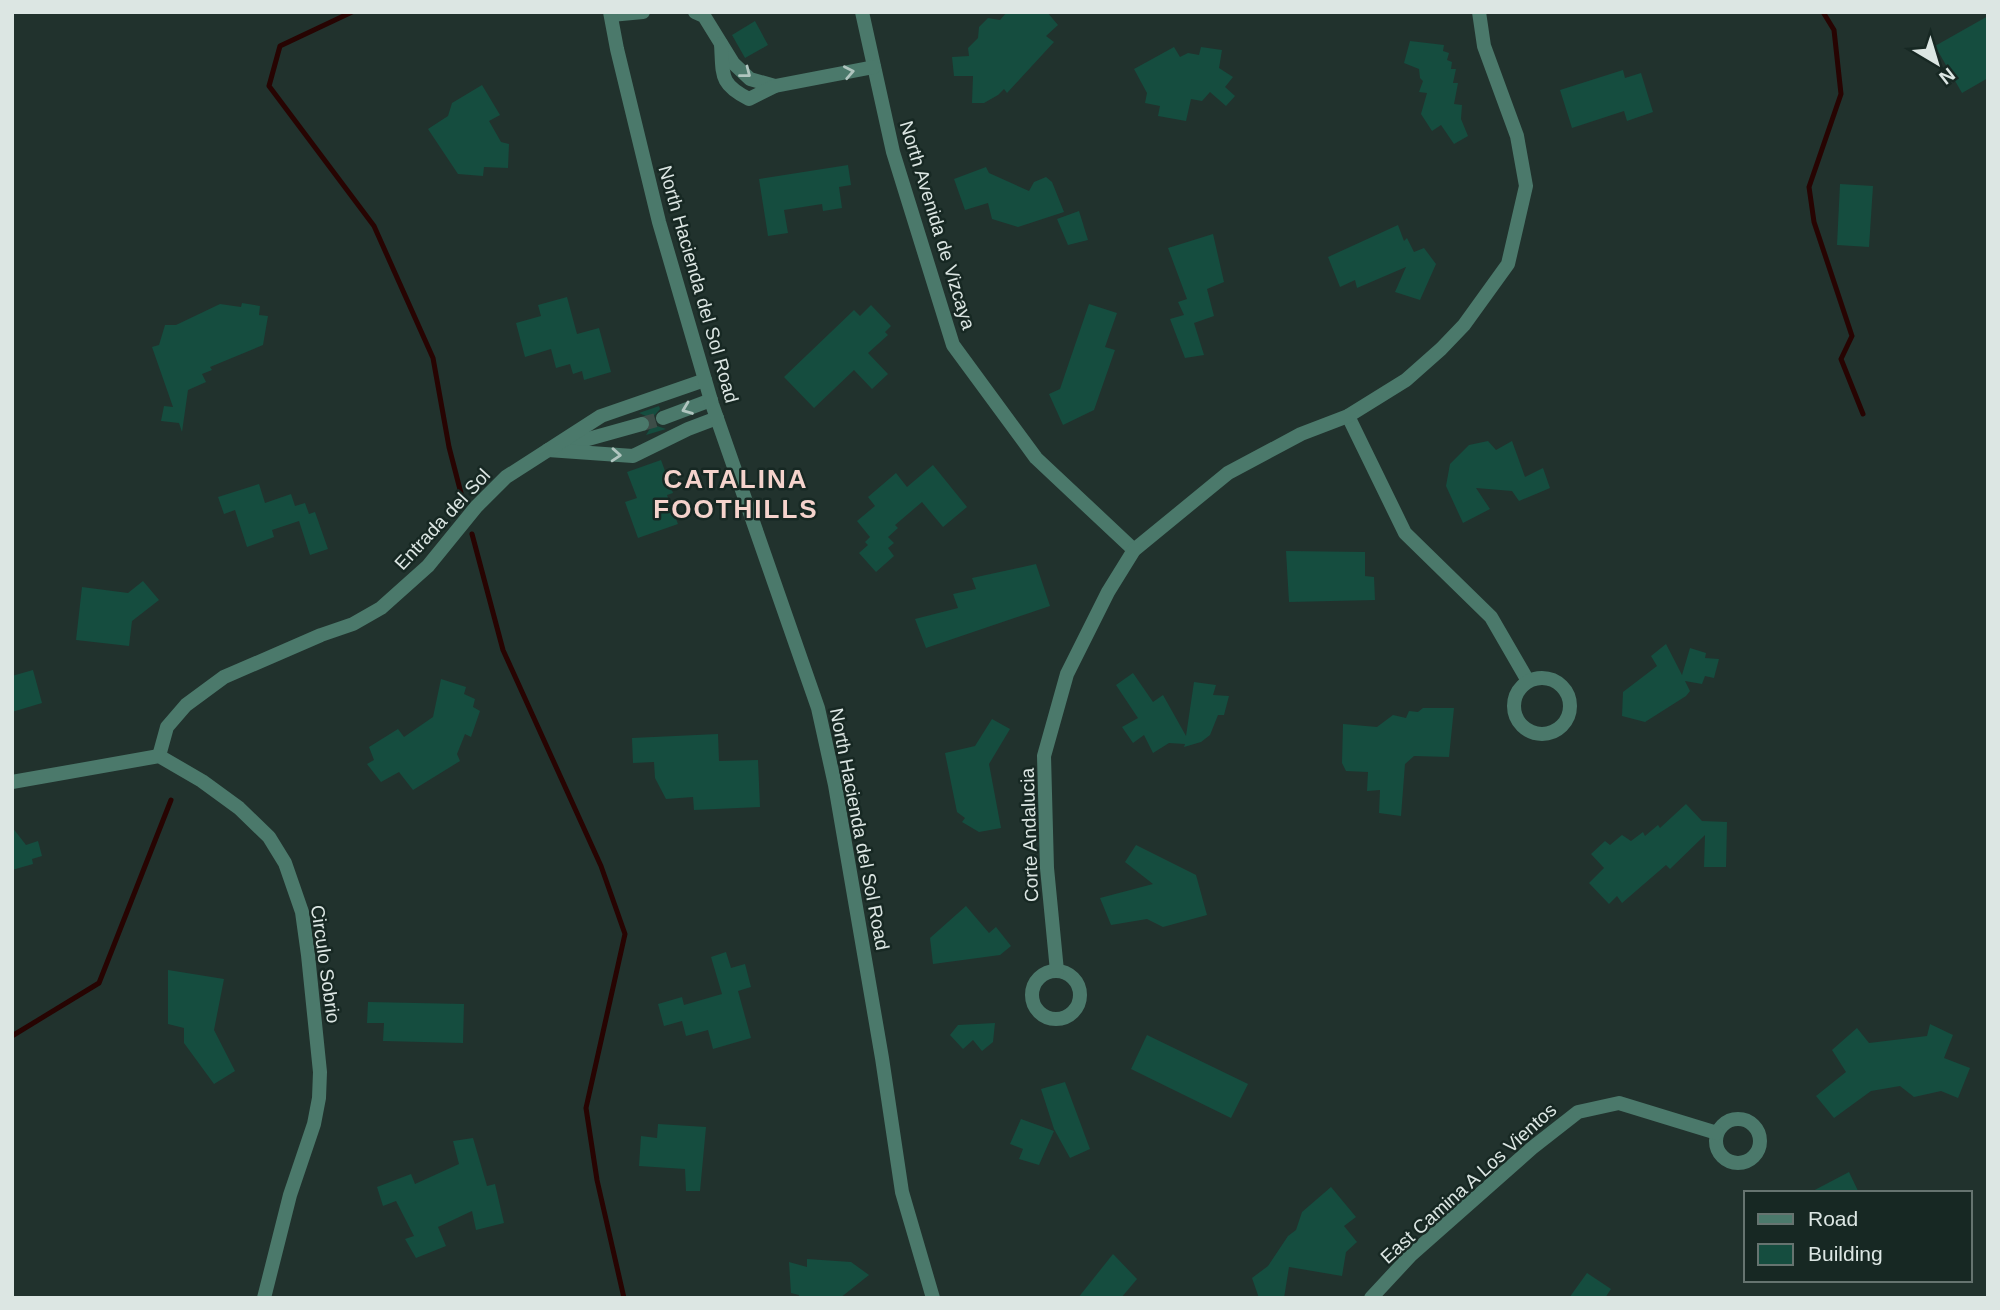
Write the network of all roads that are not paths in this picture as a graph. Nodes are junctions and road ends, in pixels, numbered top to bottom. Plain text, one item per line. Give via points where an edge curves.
1 (643, 12) edge
2 (695, 12) edge
3 (862, 12) edge
4 (1479, 12) edge
5 (611, 14) edge
6 (722, 44) junction
7 (874, 67) junction
8 (775, 86) junction
9 (705, 380) junction
10 (711, 400) junction
11 (1348, 416) junction
12 (663, 418) tunnel mouth
13 (717, 418) junction
14 (642, 424) tunnel mouth
15 (548, 450) junction
16 (1133, 550) junction
17 (1528, 681) dead end
18 (159, 756) junction
19 (12, 782) edge
20 (1057, 971) dead end
21 (1717, 1133) dead end
22 (264, 1298) edge
23 (933, 1298) edge
24 (1371, 1298) edge

1 - 5 street
2 - 6 street via 704,16
3 - 7 street, North Avenida de Vizcaya
4 - 11 street, Corte Andalucia via 1484,46 1517,136 1525,186 1508,264 1464,326 1441,349 1406,380
5 - 9 street, North Hacienda del Sol Road via 659,222
6 -> 8 street via 750,79
6 - 8 street via 723,75 732,90 749,99
8 -> 7 street
7 - 16 street, North Avenida de Vizcaya via 894,152 953,345 1036,458
9 - 10 street, North Hacienda del Sol Road
9 - 15 street, Entrada del Sol via 601,416
10 -> 12 street
10 - 13 street, North Hacienda del Sol Road
11 - 16 street, Corte Andalucia via 1300,434 1228,472
11 - 17 street via 1405,533 1491,617
15 -> 13 street via 633,456
13 - 23 street, North Hacienda del Sol Road via 818,708 835,785 902,1192
14 - 15 street
15 - 18 street, Entrada del Sol via 506,477 428,566 382,608 223,677 186,705 167,727
16 - 20 street, Corte Andalucia via 1067,674 1044,756 1047,868
18 - 19 street
18 - 22 street, Circulo Sobrio via 202,780 269,837 285,863 302,912 319,1098
21 - 24 street, East Camina A Los Vientos via 1619,1103 1578,1112 1411,1255

